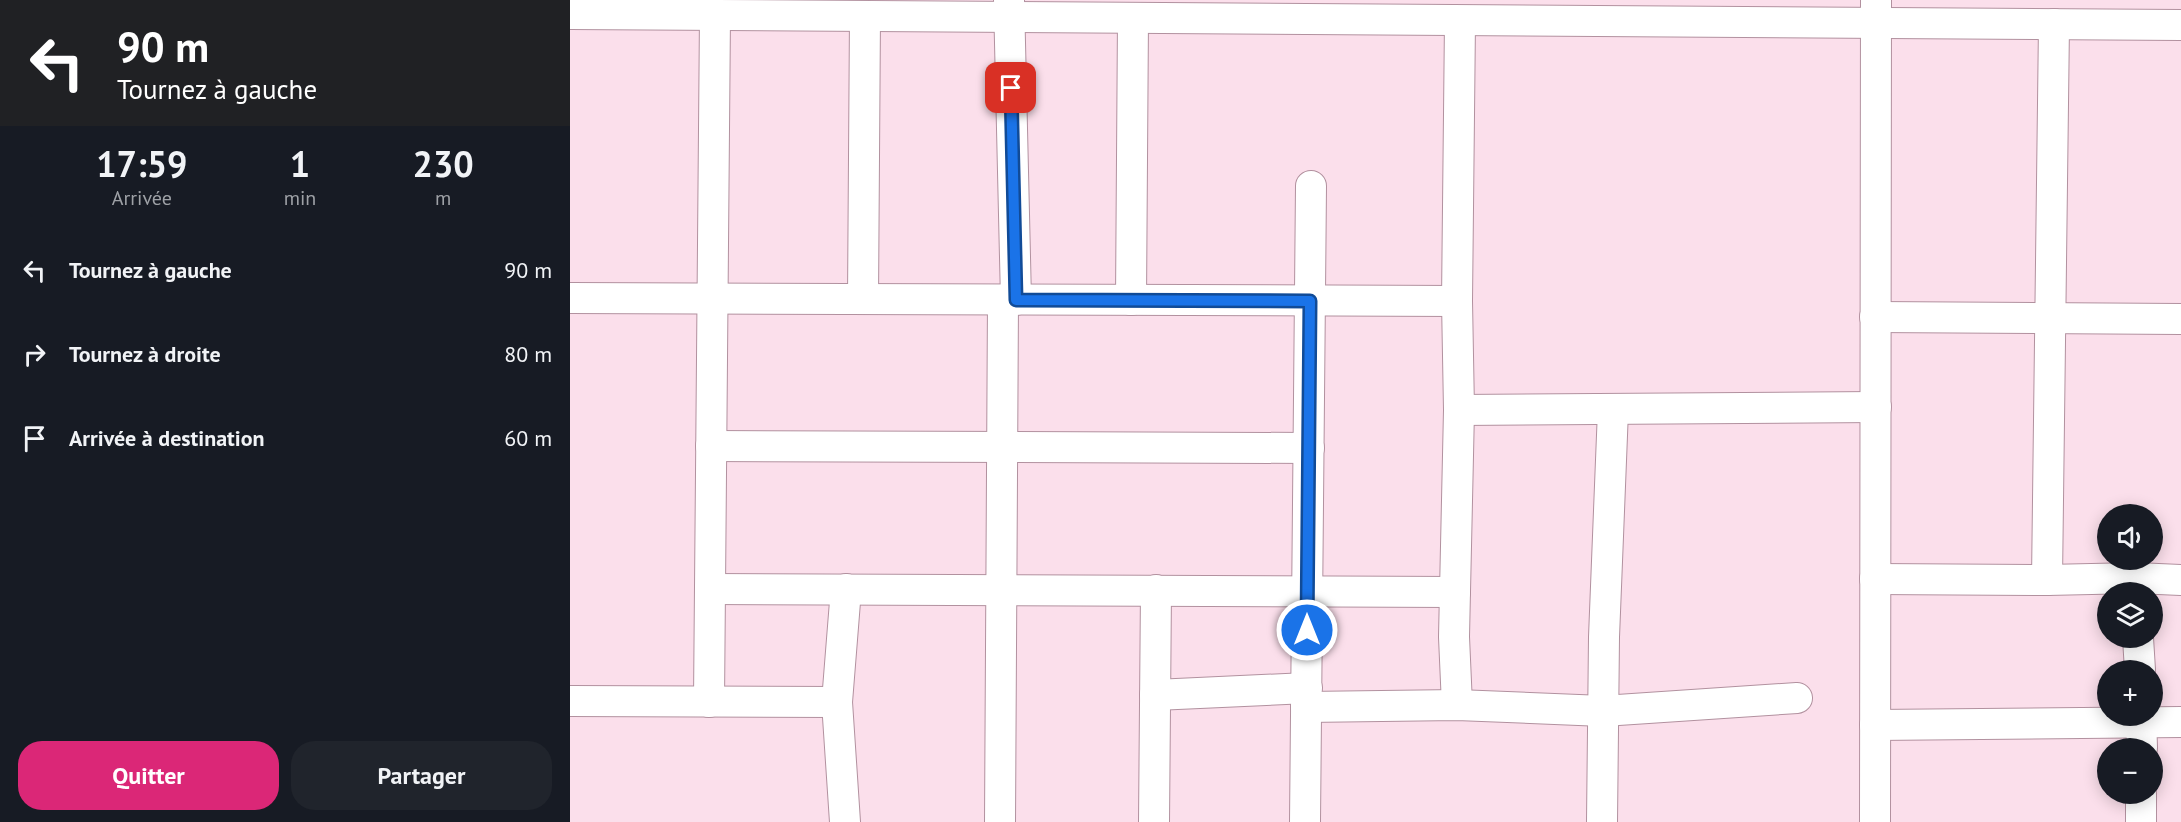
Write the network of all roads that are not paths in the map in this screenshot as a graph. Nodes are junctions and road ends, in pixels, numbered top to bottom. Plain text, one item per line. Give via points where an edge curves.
1 (1009, 9) edge
2 (1605, 11) edge
3 (1876, 12) edge
4 (2110, 12) edge
5 (570, 14) edge
6 (1449, 14) edge
7 (715, 15) junction
8 (865, 16) junction
9 (1133, 18) junction
10 (2054, 24) junction
11 (2181, 25) edge
12 (1311, 186) dead end
13 (570, 298) edge
14 (712, 299) junction
15 (863, 299) junction
16 (1010, 300) junction
17 (1131, 300) junction
18 (1310, 301) junction
19 (1457, 301) junction
20 (1875, 317) junction
21 (2050, 318) junction
22 (2181, 319) edge
23 (1876, 407) junction
24 (1459, 410) junction
25 (1613, 410) junction
26 (711, 446) junction
27 (1002, 447) junction
28 (1309, 448) junction
29 (1875, 579) junction
30 (2047, 580) junction
31 (2181, 580) edge
32 (2163, 582) edge
33 (2097, 583) edge
34 (710, 589) junction
35 (846, 589) junction
36 (1001, 590) junction
37 (1156, 590) junction
38 (1307, 591) junction
39 (1455, 592) junction
40 (1155, 695) junction
41 (1306, 697) junction
42 (1797, 698) dead end
43 (570, 701) edge
44 (708, 702) junction
45 (837, 702) junction
46 (1457, 705) junction
47 (1603, 711) junction
48 (2181, 722) edge
49 (1875, 725) junction
50 (2142, 729) edge
51 (2141, 804) edge
52 (845, 822) edge
53 (1000, 822) edge
54 (1154, 822) edge
55 (1305, 822) edge
56 (1602, 822) edge
57 (1875, 822) edge
58 (2141, 822) edge

1 - 8 street
1 - 9 street
1 - 16 street
2 - 3 street
2 - 6 street
3 - 10 street
3 - 20 street
4 - 10 street
4 - 11 street
5 - 7 street
6 - 9 street
6 - 19 street
7 - 8 street
7 - 14 street
8 - 15 street
9 - 17 street
10 - 21 street
12 - 18 street
13 - 14 street
14 - 15 street
14 - 26 street
15 - 16 street
16 - 17 street
16 - 27 street
17 - 18 street
18 - 19 street
18 - 28 street
19 - 24 street
20 - 21 street
20 - 23 street
21 - 22 street
21 - 30 street
23 - 25 street
23 - 29 street
24 - 25 street
24 - 39 street
25 - 47 street
26 - 27 street
26 - 34 street
27 - 28 street
27 - 36 street
28 - 38 street
29 - 30 street
29 - 49 street
30 - 33 street
31 - 32 street
34 - 35 street
34 - 44 street
35 - 36 street
35 - 45 street
36 - 37 street
36 - 53 street
37 - 38 street
37 - 40 street
38 - 39 street
38 - 41 street
39 - 46 street
40 - 41 street
40 - 54 street
41 - 46 street
41 - 55 street
42 - 47 street
43 - 44 street
44 - 45 street
45 - 52 street
46 - 47 street
47 - 56 street
48 - 50 street
49 - 50 street
49 - 57 street
51 - 58 street

